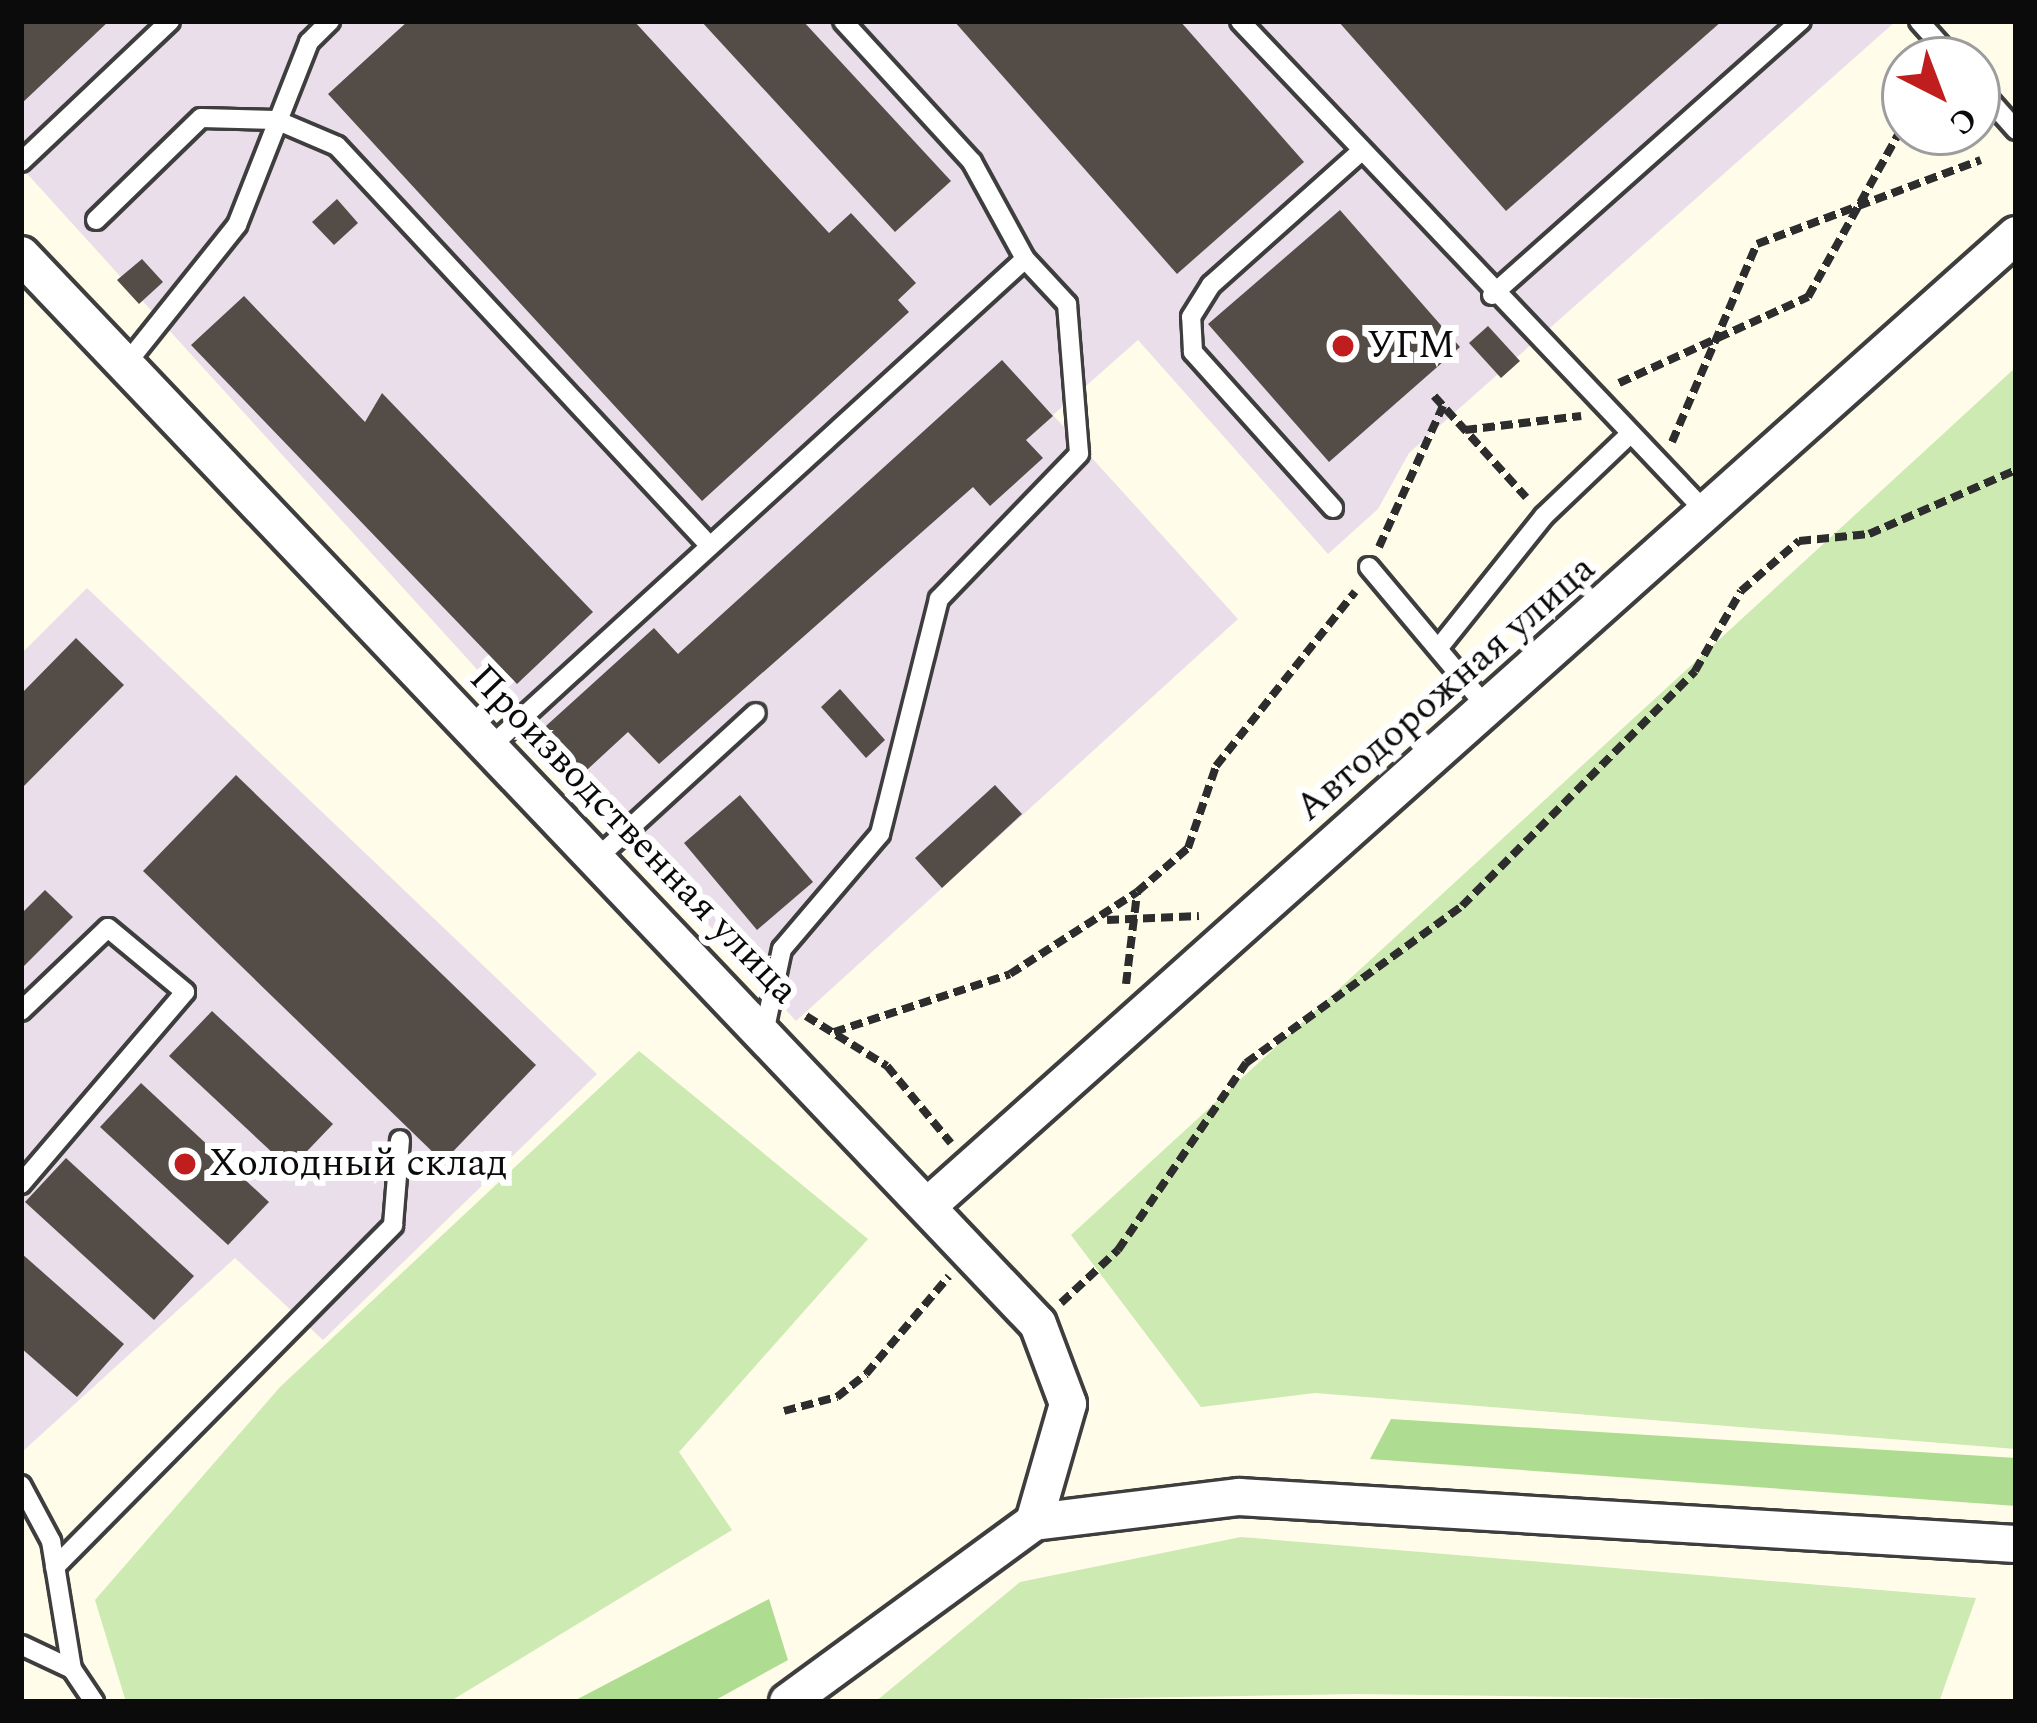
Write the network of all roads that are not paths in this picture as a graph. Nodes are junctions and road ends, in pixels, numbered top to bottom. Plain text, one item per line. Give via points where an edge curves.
1 (170, 21) edge
2 (331, 21) edge
3 (844, 21) edge
4 (1240, 21) edge
5 (1801, 21) edge
6 (276, 120) junction
7 (1358, 153) junction
8 (21, 162) edge
9 (96, 220) dead end
10 (2016, 235) edge
11 (21, 255) edge
12 (1025, 259) junction
13 (1492, 295) junction
14 (125, 364) junction
15 (1628, 436) junction
16 (1333, 508) dead end
17 (1706, 512) junction
18 (709, 544) junction
19 (1369, 567) road end
20 (1441, 645) junction
21 (1490, 711) junction
22 (756, 713) dead end
23 (490, 747) junction
24 (597, 858) junction
25 (21, 1011) edge
26 (764, 1033) junction
27 (400, 1140) dead end
28 (21, 1184) edge
29 (929, 1204) junction
30 (21, 1485) edge
31 (1034, 1522) junction
32 (2016, 1544) edge
33 (55, 1567) junction
34 (21, 1645) edge
35 (72, 1669) junction
36 (94, 1702) edge
37 (788, 1702) edge

1 - 8 lane
2 - 6 lane via 309,41
3 - 12 lane via 972,162
4 - 7 lane
5 - 13 lane
6 - 9 lane via 201,118
6 - 14 lane via 237,225
6 - 18 lane via 337,146
7 - 13 lane
7 - 16 lane via 1211,284 1191,317 1193,352
10 - 17 street, Автодорожная улица
11 - 14 street, Производственная улица
12 - 18 lane
12 - 26 lane via 1067,304 1079,454 939,599 880,834 782,949
13 - 15 lane
14 - 23 street, Производственная улица
15 - 17 lane
15 - 20 lane via 1544,516
17 - 21 street, Автодорожная улица
18 - 23 lane
19 - 20 lane
20 - 21 lane
21 - 29 street, Автодорожная улица
22 - 24 lane
23 - 24 street, Производственная улица
24 - 26 street, Производственная улица
25 - 28 lane via 108,928 185,992
26 - 29 street, Производственная улица
27 - 33 lane via 393,1225
29 - 31 street, Производственная улица via 1038,1324 1068,1404
30 - 33 lane
31 - 32 street via 1239,1497
31 - 37 street
33 - 35 lane
34 - 35 lane
35 - 36 lane

